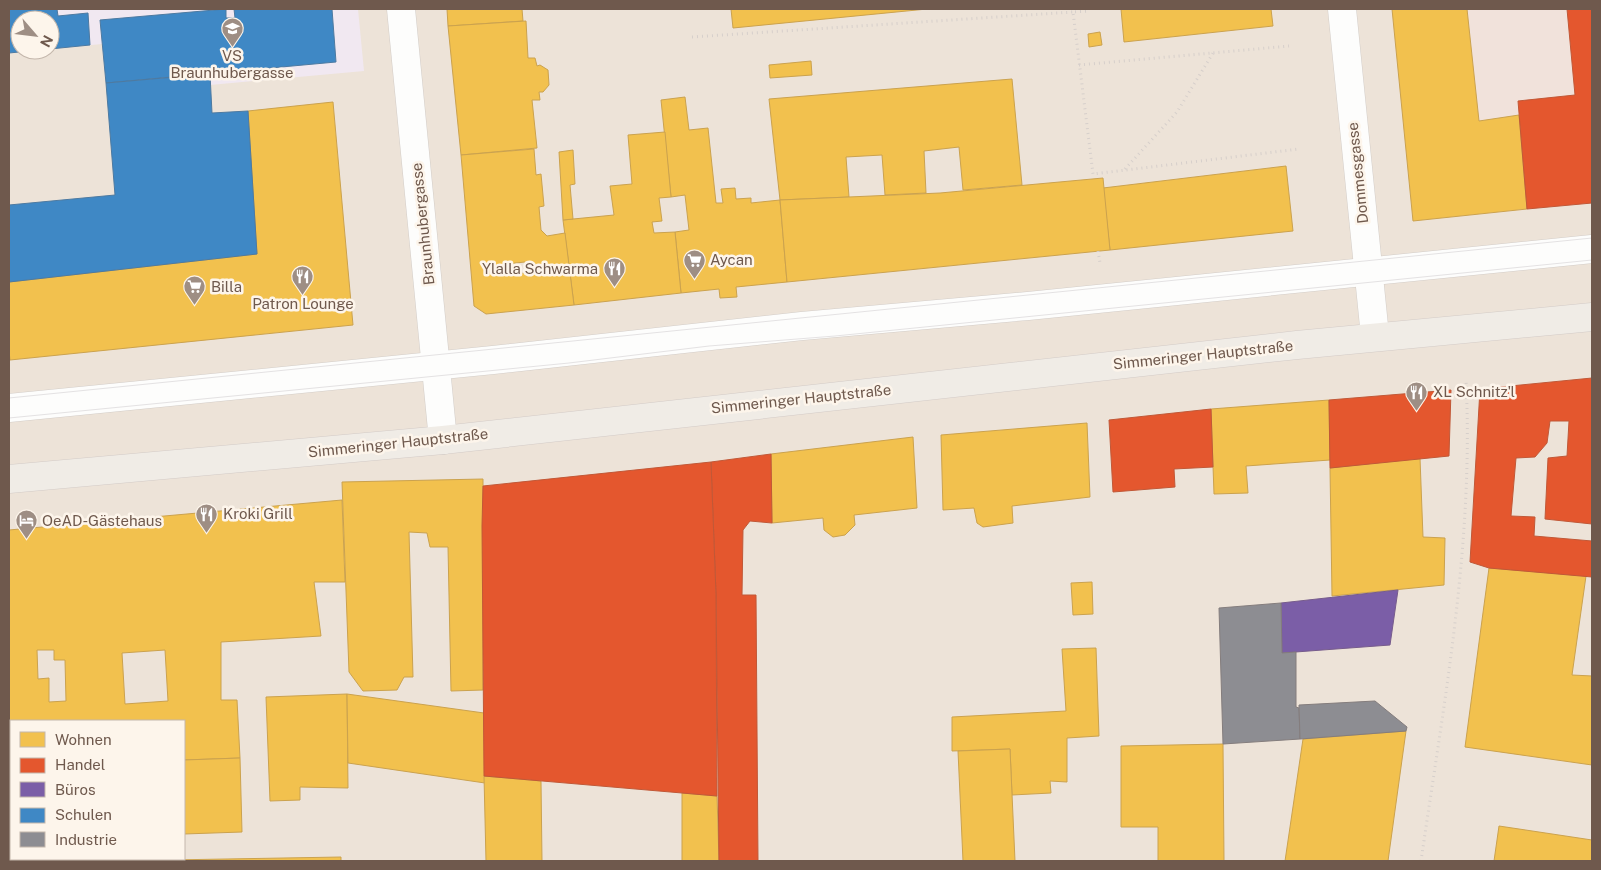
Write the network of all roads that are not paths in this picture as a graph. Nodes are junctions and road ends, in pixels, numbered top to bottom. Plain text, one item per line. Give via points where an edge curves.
1 (401, 9) edge
2 (1342, 9) edge
3 (1592, 249) edge
4 (1368, 272) junction
5 (1592, 317) edge
6 (1375, 336) junction
7 (436, 364) junction
8 (9, 408) edge
9 (443, 440) junction
10 (9, 479) edge

1 - 7 street, Braunhubergasse
2 - 4 street, Dommesgasse
3 - 4 street
4 - 6 street, Dommesgasse
4 - 7 street
5 - 6 main road, Simmeringer Hauptstraße
6 - 9 main road, Simmeringer Hauptstraße
7 - 8 street
7 - 9 street, Braunhubergasse
9 - 10 main road, Simmeringer Hauptstraße

